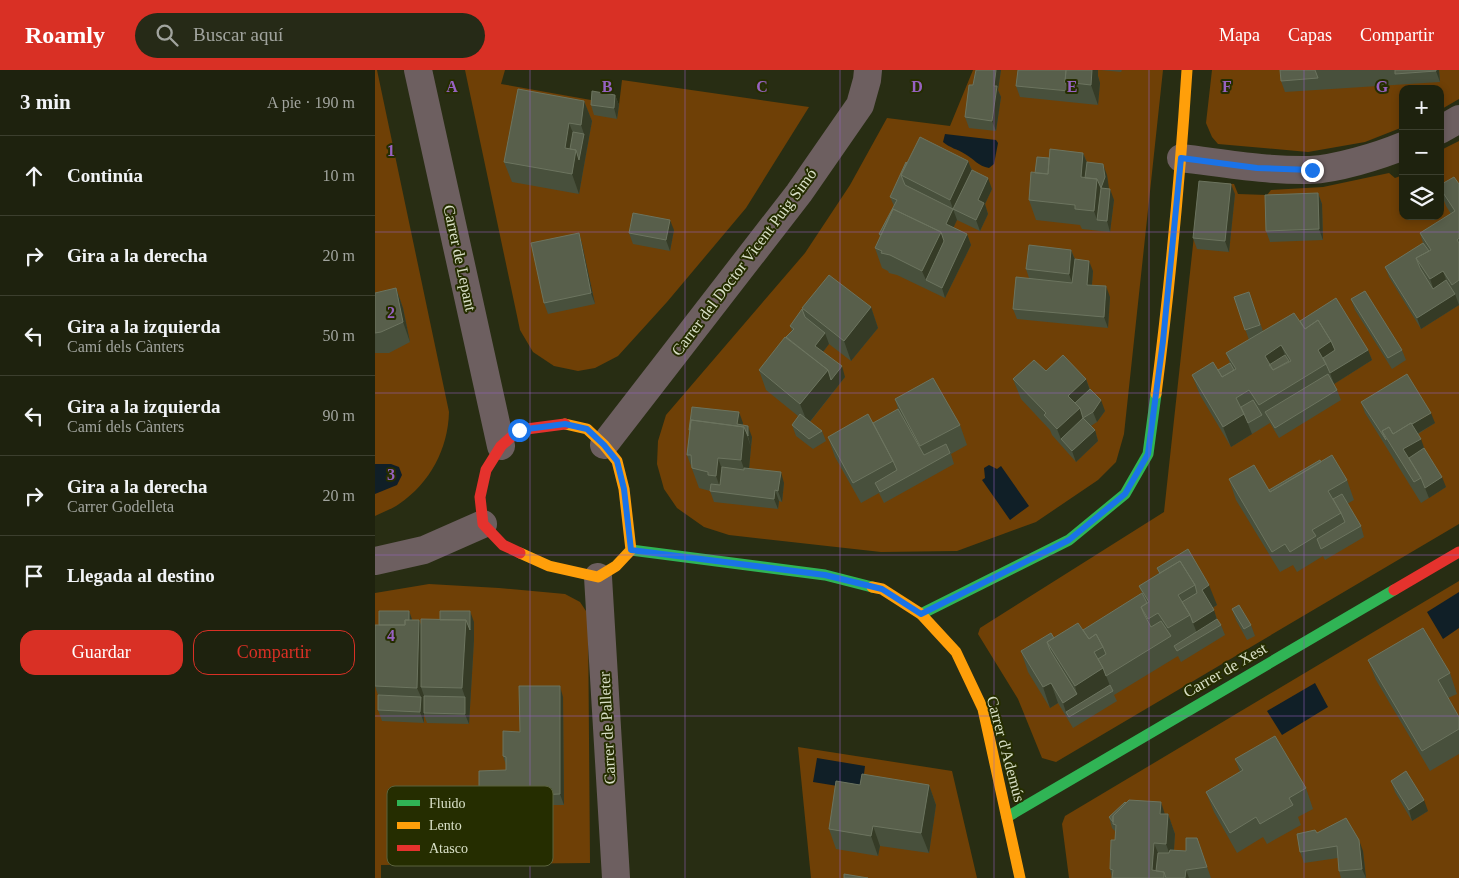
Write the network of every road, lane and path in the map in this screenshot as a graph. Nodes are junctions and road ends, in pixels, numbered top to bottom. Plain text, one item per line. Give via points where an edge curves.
1 (418, 70) edge
2 (868, 70) edge
3 (1187, 70) edge
4 (1459, 119) edge
5 (1444, 128) edge
6 (1399, 147) edge
7 (1181, 158) junction
8 (604, 445) junction
9 (501, 446) junction
10 (483, 524) junction
11 (631, 550) junction
12 (1459, 552) edge
13 (375, 561) edge
14 (598, 577) junction
15 (921, 614) junction
16 (1007, 817) junction
17 (616, 878) edge
18 (1020, 878) edge

1 - 9 street, Carrer de Lepant
2 - 8 street, Carrer del Doctor Vicent Puig Simó via 860,105 804,185
3 - 7 street
4 - 5 street
6 - 7 street via 1355,162 1312,170 1257,168
7 - 15 street via 1148,454 1125,494 1069,540
8 - 9 street via 587,429 565,424 519,430
8 - 11 street via 617,461 624,489
9 - 10 street via 486,470 480,497
10 - 13 street via 424,550
10 - 14 street via 503,545 549,566
11 - 14 street via 616,566
11 - 15 street, Carrer d'Ademús via 825,575 882,589
12 - 16 street, Carrer de Xest
14 - 17 street, Carrer de Palleter
15 - 16 street, Carrer d'Ademús via 955,652 983,709
16 - 18 street, Carrer d'Ademús

